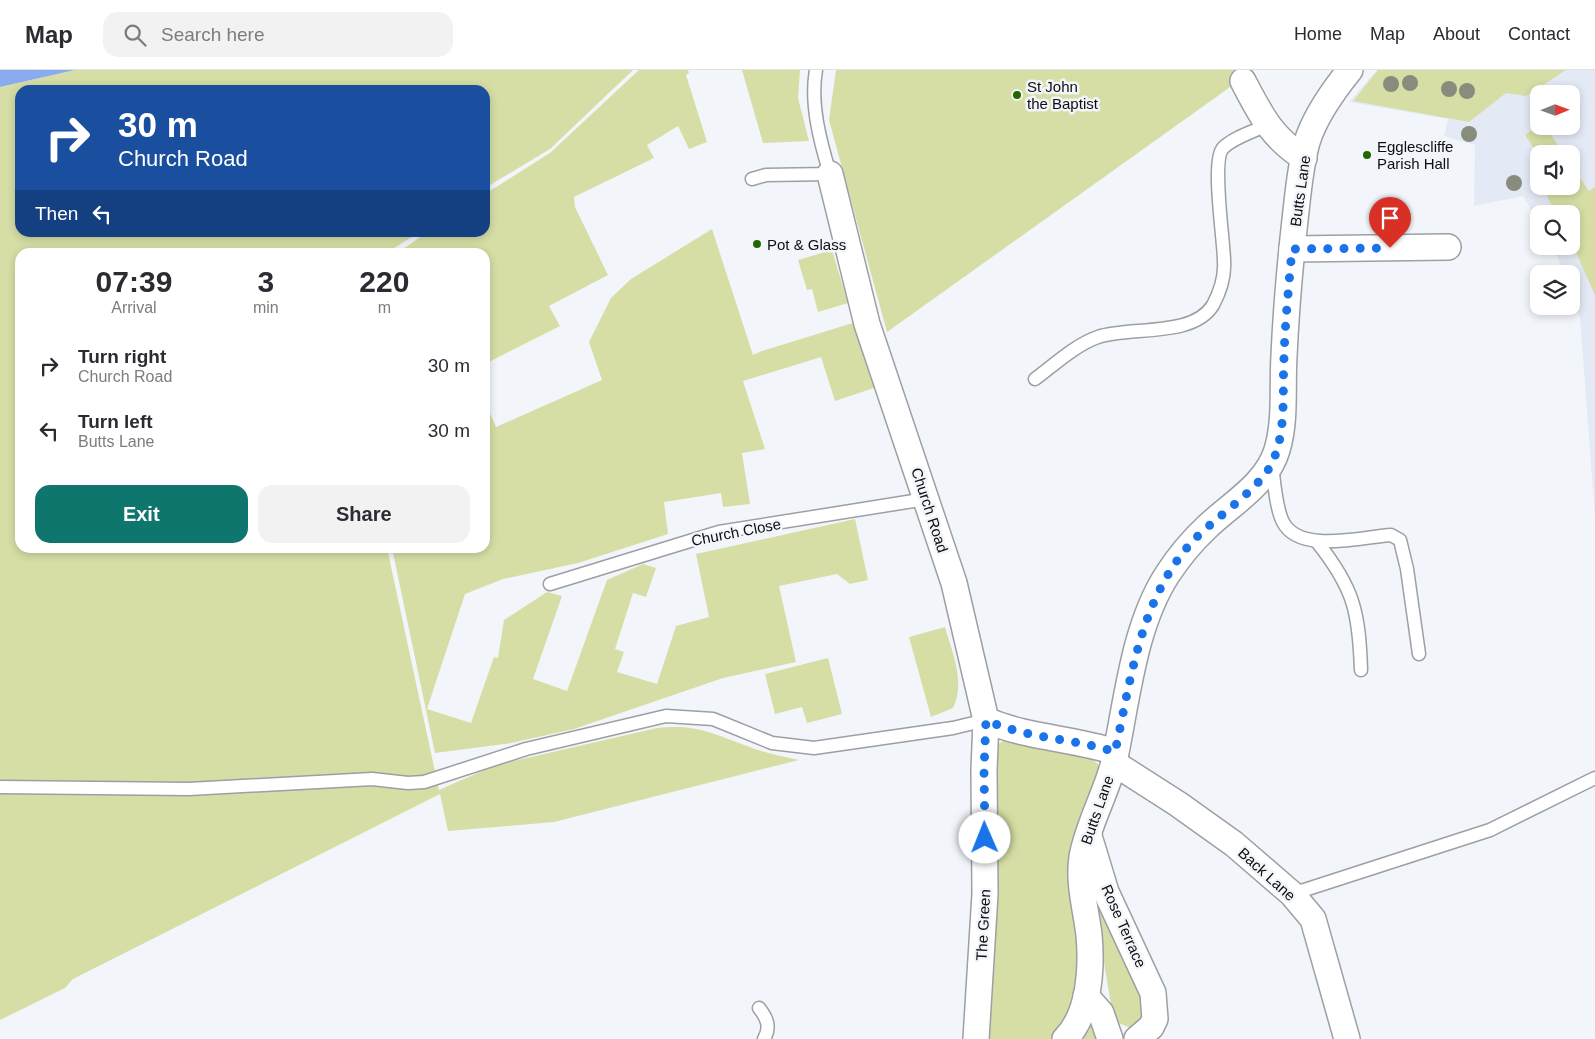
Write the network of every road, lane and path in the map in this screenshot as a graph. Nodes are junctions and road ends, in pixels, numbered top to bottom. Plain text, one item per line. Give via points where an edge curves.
1 (816, 70) edge
2 (1350, 70) edge
3 (1244, 81) dead end
4 (1267, 125) junction
5 (1304, 158) junction
6 (830, 174) junction
7 (752, 179) dead end
8 (1448, 247) dead end
9 (1292, 249) junction
10 (1035, 379) dead end
11 (1272, 465) junction
12 (926, 499) junction
13 (1317, 542) junction
14 (550, 584) dead end
15 (1419, 654) dead end
16 (1361, 670) dead end
17 (986, 720) junction
18 (1114, 757) junction
19 (1595, 778) edge
20 (0, 787) edge
21 (1088, 833) junction
22 (1292, 894) junction
23 (1086, 996) junction
24 (759, 1008) dead end
25 (764, 1039) edge
26 (976, 1039) edge
27 (1065, 1039) edge
28 (1110, 1039) edge
29 (1137, 1039) edge
30 (1346, 1039) edge

1 - 6 lane via 813,87
2 - 5 street, Butts Lane via 1322,110 1308,140
3 - 4 street
4 - 5 street
4 - 10 lane via 1222,150 1217,166 1224,263 1221,288 1212,307 1195,320 1170,329 1098,337
5 - 9 street, Butts Lane
6 - 7 lane via 766,175
6 - 12 street, Church Road via 868,324
8 - 9 street
9 - 11 street, Butts Lane via 1282,413 1278,449
11 - 13 lane via 1282,520 1289,532
11 - 18 street, Butts Lane via 1259,481 1191,543 1166,576 1149,611
12 - 14 lane, Church Close via 719,532
12 - 17 street, Church Road via 954,583
13 - 15 lane via 1391,536 1400,540
13 - 16 lane via 1336,566 1353,603 1358,619
17 - 18 street via 1006,729 1080,742
17 - 20 lane via 953,728 814,748 772,744 713,719 666,716 526,749 424,782 372,779 189,789
17 - 26 street, The Green via 985,894
18 - 21 street, Butts Lane
18 - 22 street, Back Lane via 1234,844
19 - 22 lane via 1490,830
21 - 23 street, Butts Lane via 1081,875 1090,952
21 - 29 street, Rose Terrace via 1106,892 1153,993 1155,1019
22 - 30 street, Back Lane via 1313,919
23 - 27 street, Butts Lane via 1081,1015
23 - 28 street via 1101,1013
24 - 25 lane via 766,1016 768,1026

